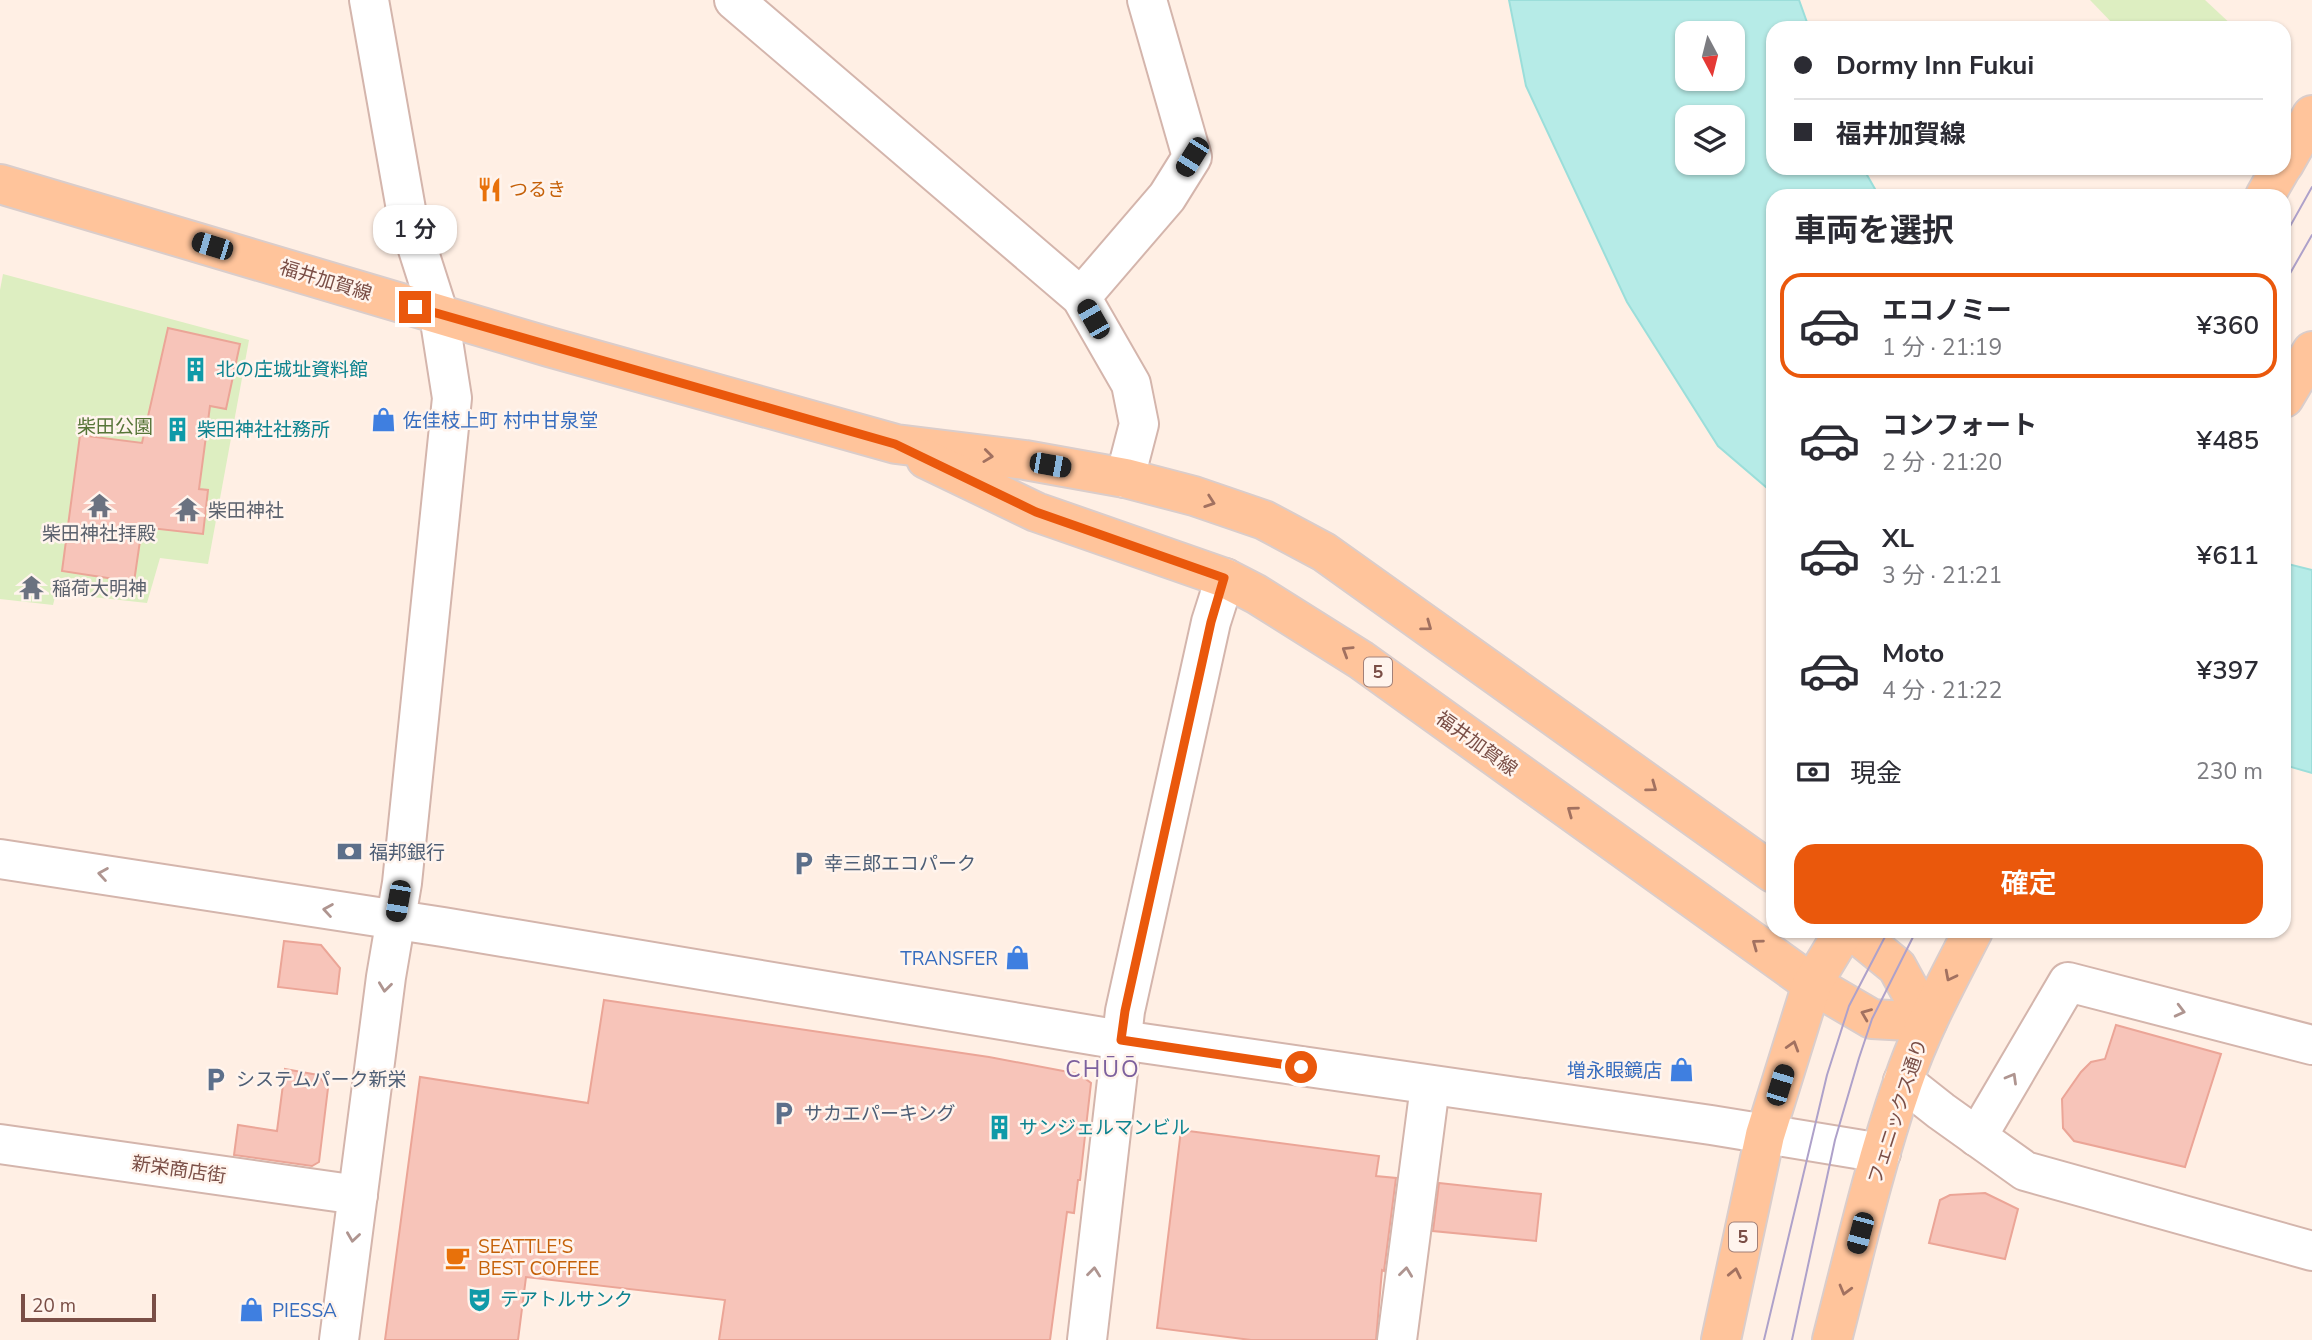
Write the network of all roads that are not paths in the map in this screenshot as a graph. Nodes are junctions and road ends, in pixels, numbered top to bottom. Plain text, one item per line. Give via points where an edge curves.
1 (369, 0) edge
2 (734, 0) edge
3 (1147, 0) edge
4 (2312, 115) edge
5 (2291, 152) edge
6 (0, 184) edge
7 (1080, 297) junction
8 (439, 315) junction
9 (2312, 351) edge
10 (2291, 386) edge
11 (895, 444) junction
12 (1125, 478) junction
13 (1224, 578) junction
14 (0, 859) edge
15 (1766, 868) edge
16 (395, 919) junction
17 (1840, 938) edge
18 (1862, 938) edge
19 (1969, 938) edge
20 (1812, 984) junction
21 (1927, 1022) junction
22 (1121, 1040) junction
23 (2312, 1045) edge
24 (1903, 1081) junction
25 (1430, 1086) junction
26 (1765, 1135) junction
27 (1977, 1137) junction
28 (0, 1144) edge
29 (1881, 1153) junction
30 (358, 1195) junction
31 (2312, 1251) edge
32 (339, 1340) edge
33 (1087, 1340) edge
34 (1398, 1340) edge
35 (1721, 1340) edge
36 (1832, 1340) edge

1 - 8 street via 407,215
2 - 7 street
3 - 7 street via 1192,157 1167,197
4 - 5 main road
6 - 8 main road, 福井加賀線 / 5
7 - 12 street via 1130,384 1139,424
8 - 11 main road, 福井加賀線 / 5
8 - 16 street via 452,398
9 - 10 main road
11 -> 12 main road, 福井加賀線 / 5
11 - 13 main road, 福井加賀線 / 5 via 1036,512
12 -> 15 main road, 福井加賀線 / 5 via 1264,520 1324,552
20 -> 13 main road, 福井加賀線 / 5 via 1361,660
13 - 22 street
16 -> 14 street
16 - 22 street
16 -> 30 street
17 - 20 main road
18 - 21 main road via 1897,967
19 -> 21 main road, フェニックス通り
21 -> 20 main road, 福井加賀線 / 5 via 1872,1018
26 -> 20 main road, 5
21 - 24 main road, フェニックス通り
22 - 25 street
33 -> 22 street
27 -> 23 street via 2068,982
24 - 27 street
24 - 29 main road, フェニックス通り
25 - 26 street
34 -> 25 street
26 - 29 street
35 -> 26 main road, 5
27 - 31 street via 2025,1171
28 - 30 street, 新栄商店街
29 -> 36 main road, フェニックス通り
30 -> 32 street

